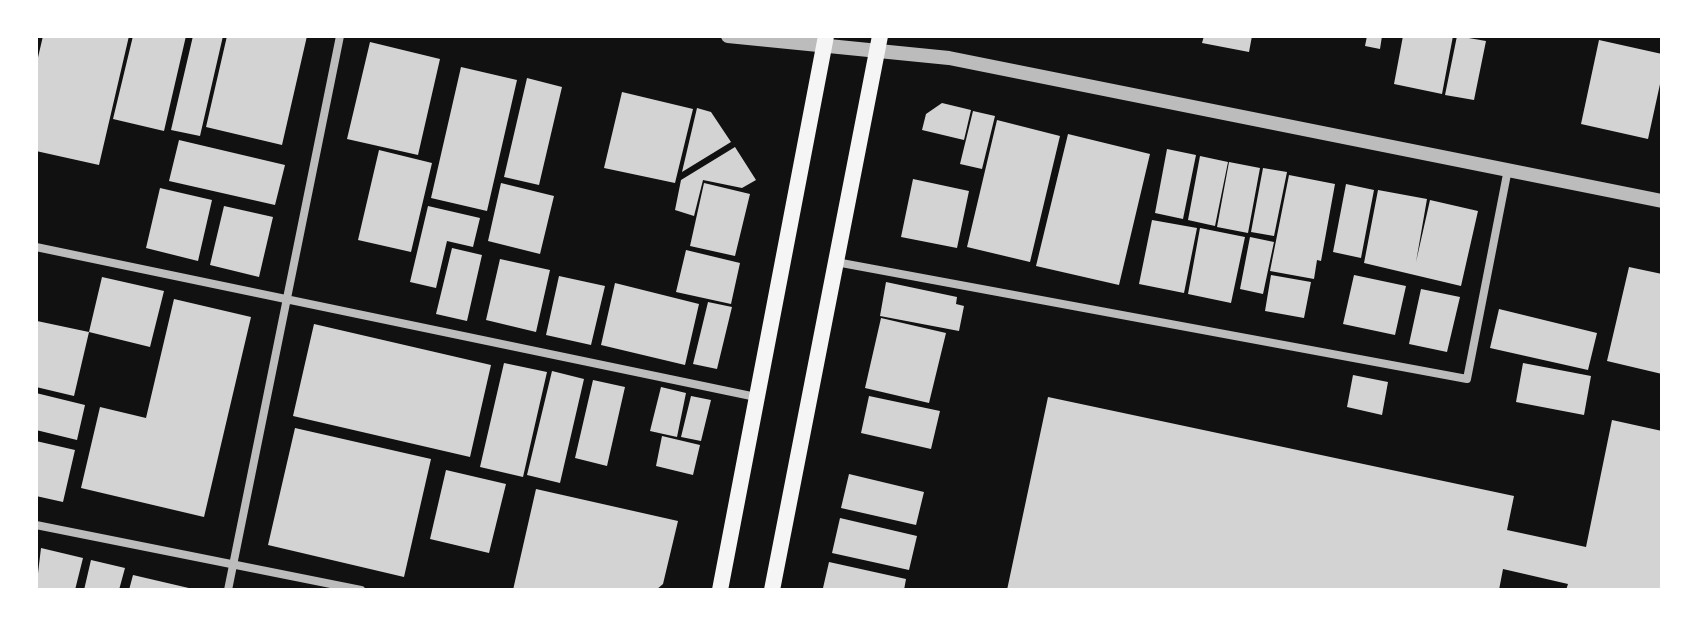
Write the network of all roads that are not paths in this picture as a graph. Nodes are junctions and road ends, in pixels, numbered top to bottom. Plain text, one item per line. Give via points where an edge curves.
1 (340, 36) edge
2 (728, 36) edge
3 (826, 41) edge
4 (878, 43) edge
5 (1508, 169) junction
6 (1662, 201) edge
7 (36, 247) edge
8 (835, 261) junction
9 (287, 300) junction
10 (756, 397) junction
11 (36, 525) edge
12 (233, 565) junction
13 (228, 590) edge
14 (361, 590) edge
15 (720, 590) edge
16 (772, 590) edge

1 - 9 street
2 - 3 street
3 - 4 street
3 - 10 main road
4 - 5 street
4 - 8 main road
5 - 6 street
5 - 8 street via 1467,379
7 - 9 street
8 - 16 main road
9 - 10 street
9 - 12 street
10 - 15 main road
11 - 12 street
12 - 13 street
12 - 14 street

